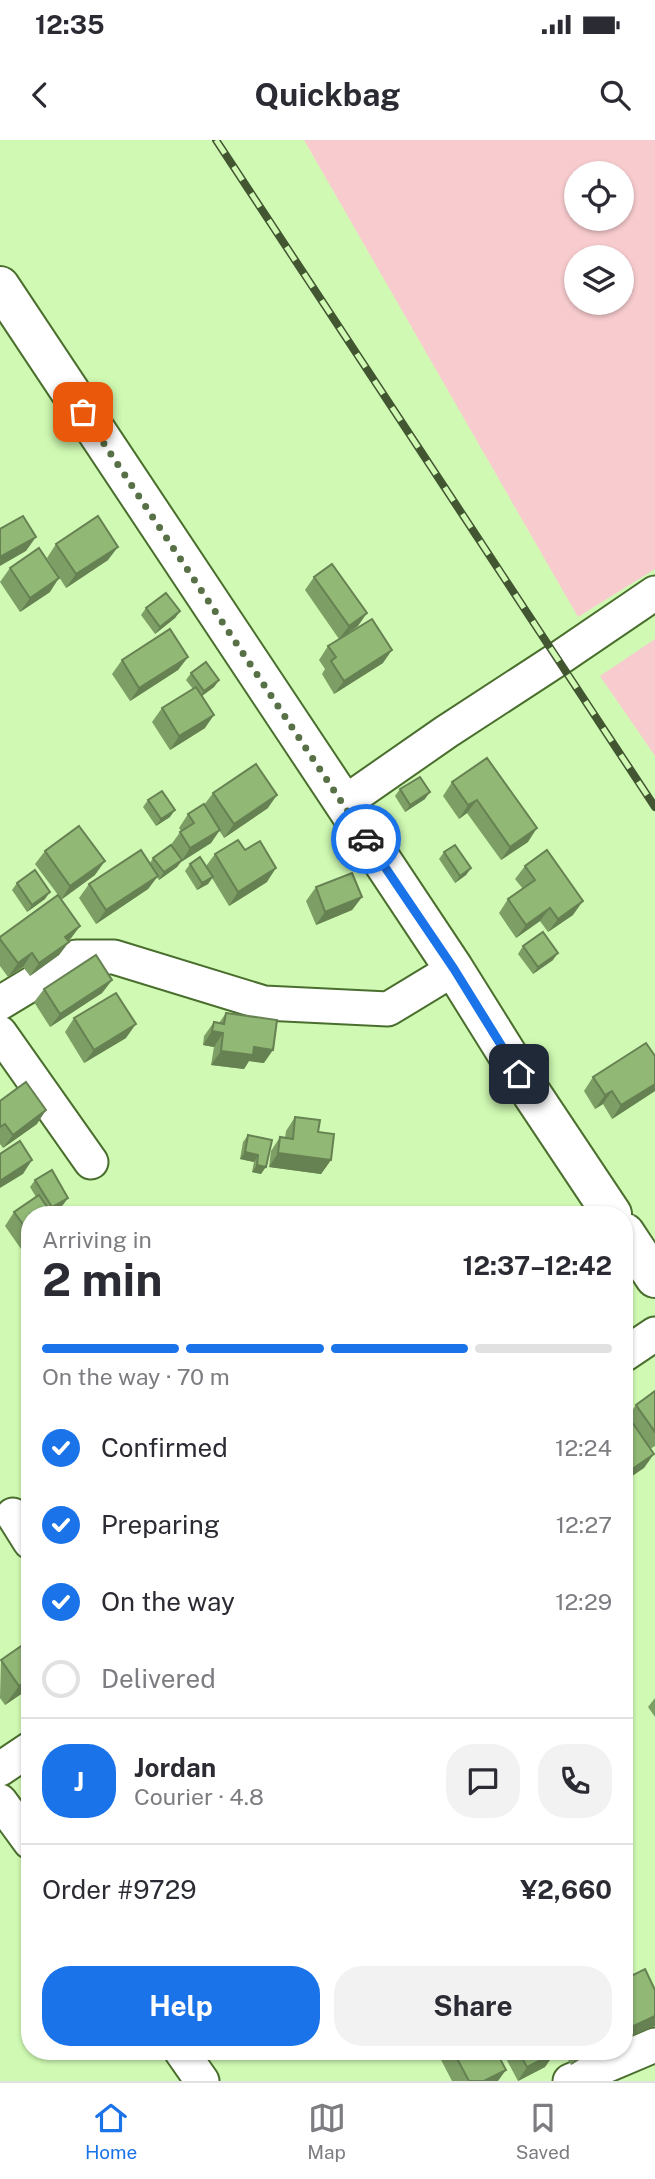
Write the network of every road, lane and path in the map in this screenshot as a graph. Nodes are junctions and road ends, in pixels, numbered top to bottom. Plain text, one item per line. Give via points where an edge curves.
1 (0, 286) edge
2 (655, 593) edge
3 (344, 803) junction
4 (454, 969) junction
5 (0, 1003) edge
6 (0, 1033) edge
7 (91, 1162) dead end
8 (607, 1206) edge
9 (633, 1245) edge
10 (655, 1279) edge
11 (655, 1334) edge
12 (633, 1349) edge
13 (21, 1755) edge
14 (0, 1769) edge
15 (0, 1801) edge
16 (21, 1830) edge
17 (655, 2045) edge
18 (633, 2054) edge
19 (187, 2060) edge
20 (619, 2060) edge
21 (202, 2081) edge
22 (569, 2081) edge

1 - 3 main road
2 - 3 street
3 - 4 main road
4 - 5 street via 388,1009 264,1003 114,957 76,957
4 - 8 main road
6 - 7 street
9 - 10 main road
11 - 12 street
13 - 14 street
15 - 16 street
17 - 18 street
19 - 21 street
20 - 22 street

